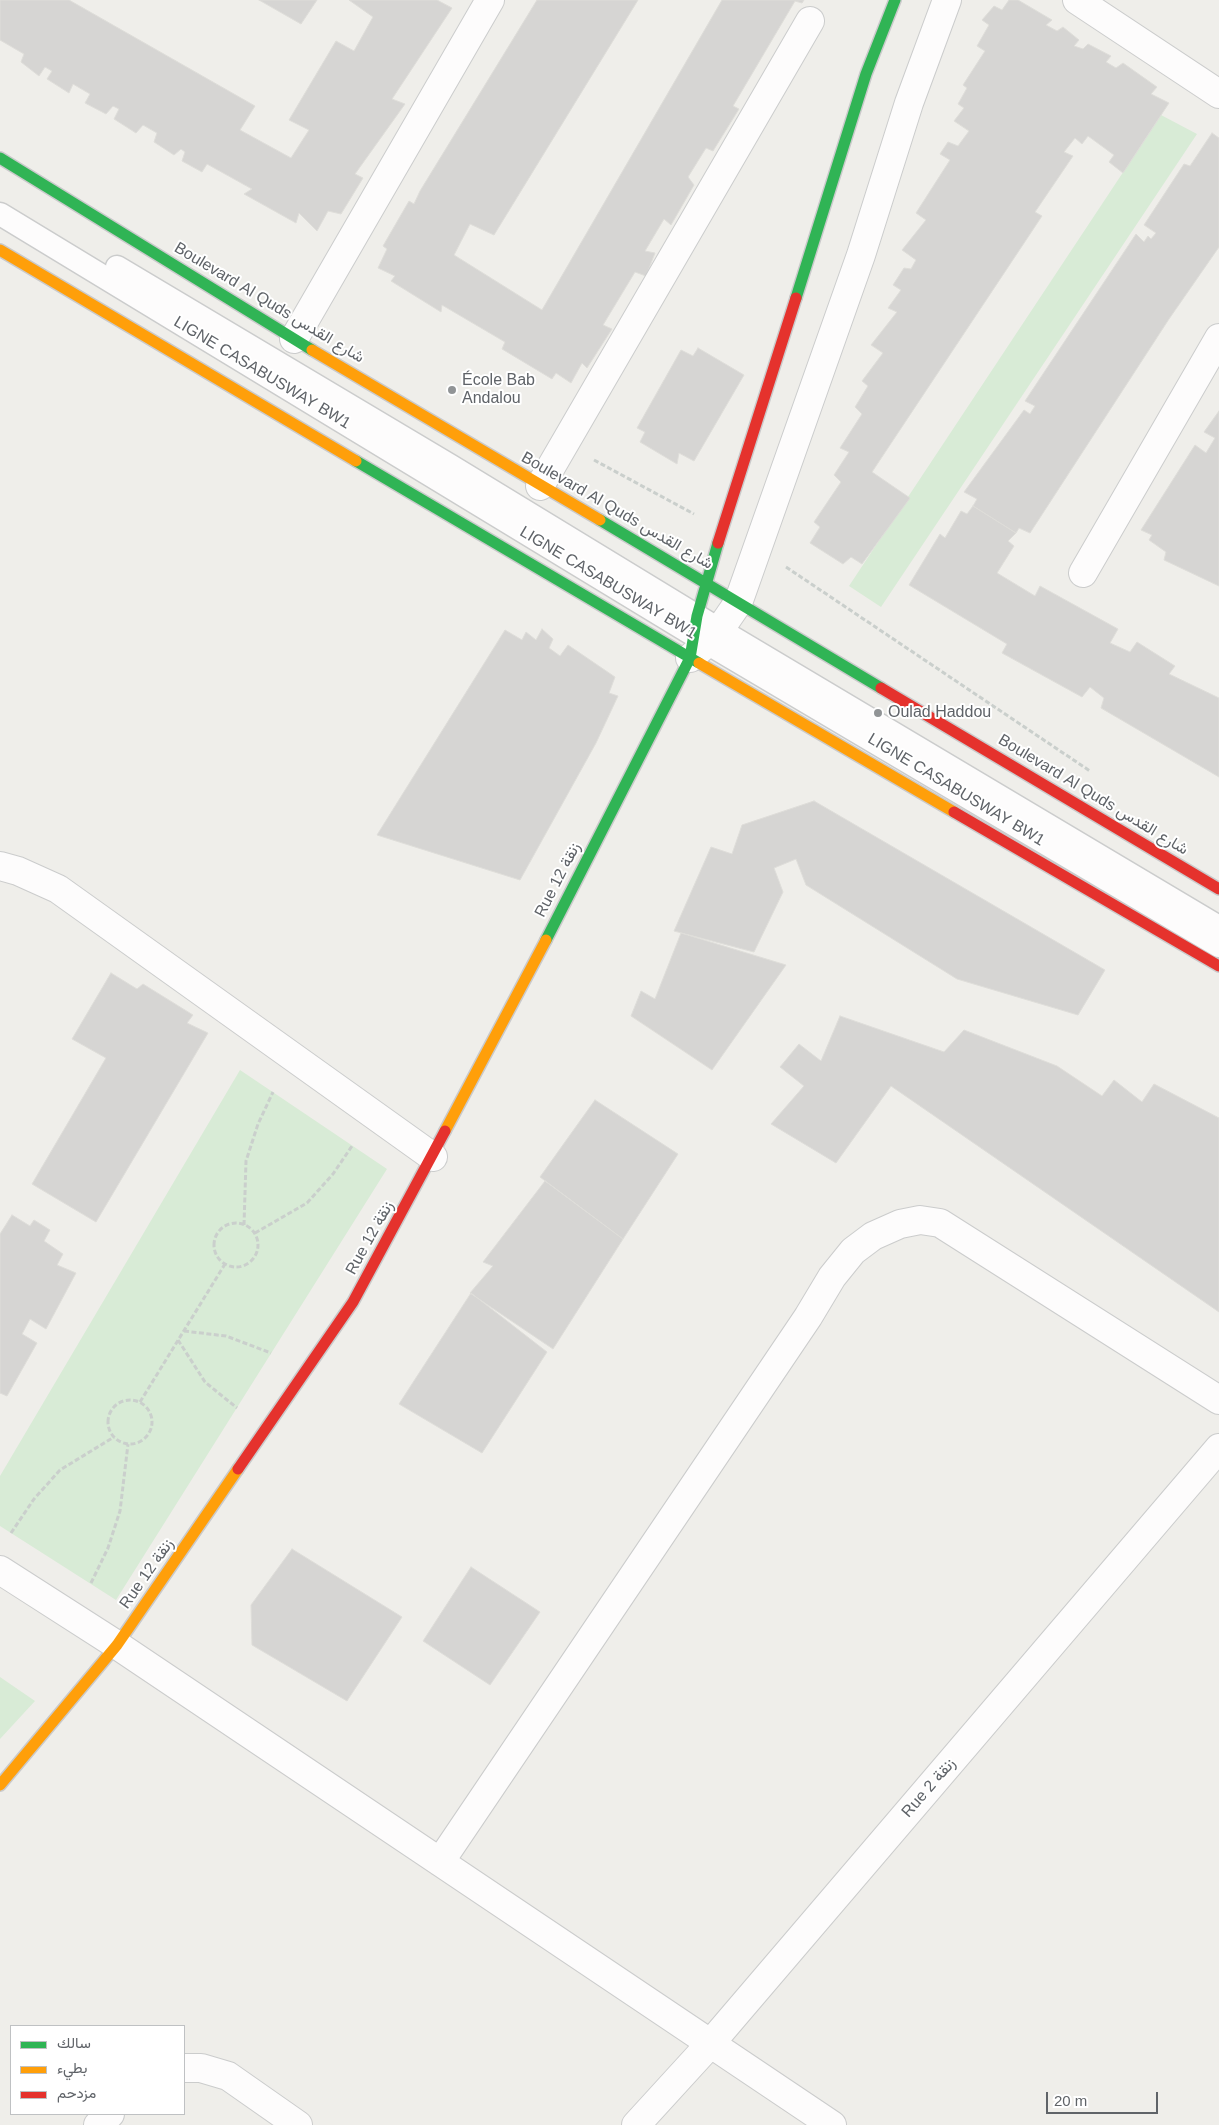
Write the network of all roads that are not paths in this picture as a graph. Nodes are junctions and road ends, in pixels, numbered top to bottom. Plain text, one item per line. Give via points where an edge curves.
1 (490, 0) edge
2 (895, 0) edge
3 (947, 0) edge
4 (1077, 0) edge
5 (810, 21) dead end
6 (1219, 94) edge
7 (0, 158) edge
8 (0, 197) edge
9 (0, 214) edge
10 (0, 250) edge
11 (1219, 338) edge
12 (294, 339) junction
13 (540, 486) junction
14 (1083, 573) dead end
15 (706, 582) junction
16 (738, 603) junction
17 (702, 636) junction
18 (0, 866) edge
19 (1219, 888) edge
20 (1219, 927) edge
21 (1219, 946) edge
22 (1219, 966) edge
23 (432, 1157) junction
24 (1219, 1400) edge
25 (1219, 1448) edge
26 (0, 1570) edge
27 (117, 1645) junction
28 (0, 1785) edge
29 (440, 1862) junction
30 (710, 2044) junction
31 (185, 2068) edge
32 (109, 2115) edge
33 (98, 2125) edge
34 (298, 2125) edge
35 (636, 2125) edge
36 (832, 2125) edge

1 - 12 street
2 - 15 main road, Rue 12 زنقة via 866,74
3 - 16 street
4 - 6 street
5 - 13 street
7 - 12 main road, Boulevard Al Quds شارع القدس
8 - 17 lane, LIGNE CASABUSWAY BW1 via 443,461
9 - 17 lane, LIGNE CASABUSWAY BW1
10 - 17 main road
11 - 14 street
12 - 13 main road, Boulevard Al Quds شارع القدس
13 - 15 main road, Boulevard Al Quds شارع القدس
15 - 16 main road, Boulevard Al Quds شارع القدس
15 - 17 main road, Rue 12 زنقة
16 - 17 street
16 - 19 main road, Boulevard Al Quds شارع القدس
17 - 20 lane, LIGNE CASABUSWAY BW1
17 - 21 lane, LIGNE CASABUSWAY BW1
17 - 22 main road
17 - 23 main road, Rue 12 زنقة via 510,1012
18 - 23 street via 18,870 58,888
23 - 27 main road, Rue 12 زنقة via 353,1302
24 - 29 street via 940,1224 920,1220 900,1224 873,1236 853,1251 832,1277
25 - 30 street, Rue 2 زنقة
26 - 27 street
27 - 28 main road, Rue 12 زنقة
27 - 29 street
29 - 30 street
30 - 35 street, Rue 2 زنقة
30 - 36 street
31 - 34 street via 201,2068 228,2076
32 - 33 street

